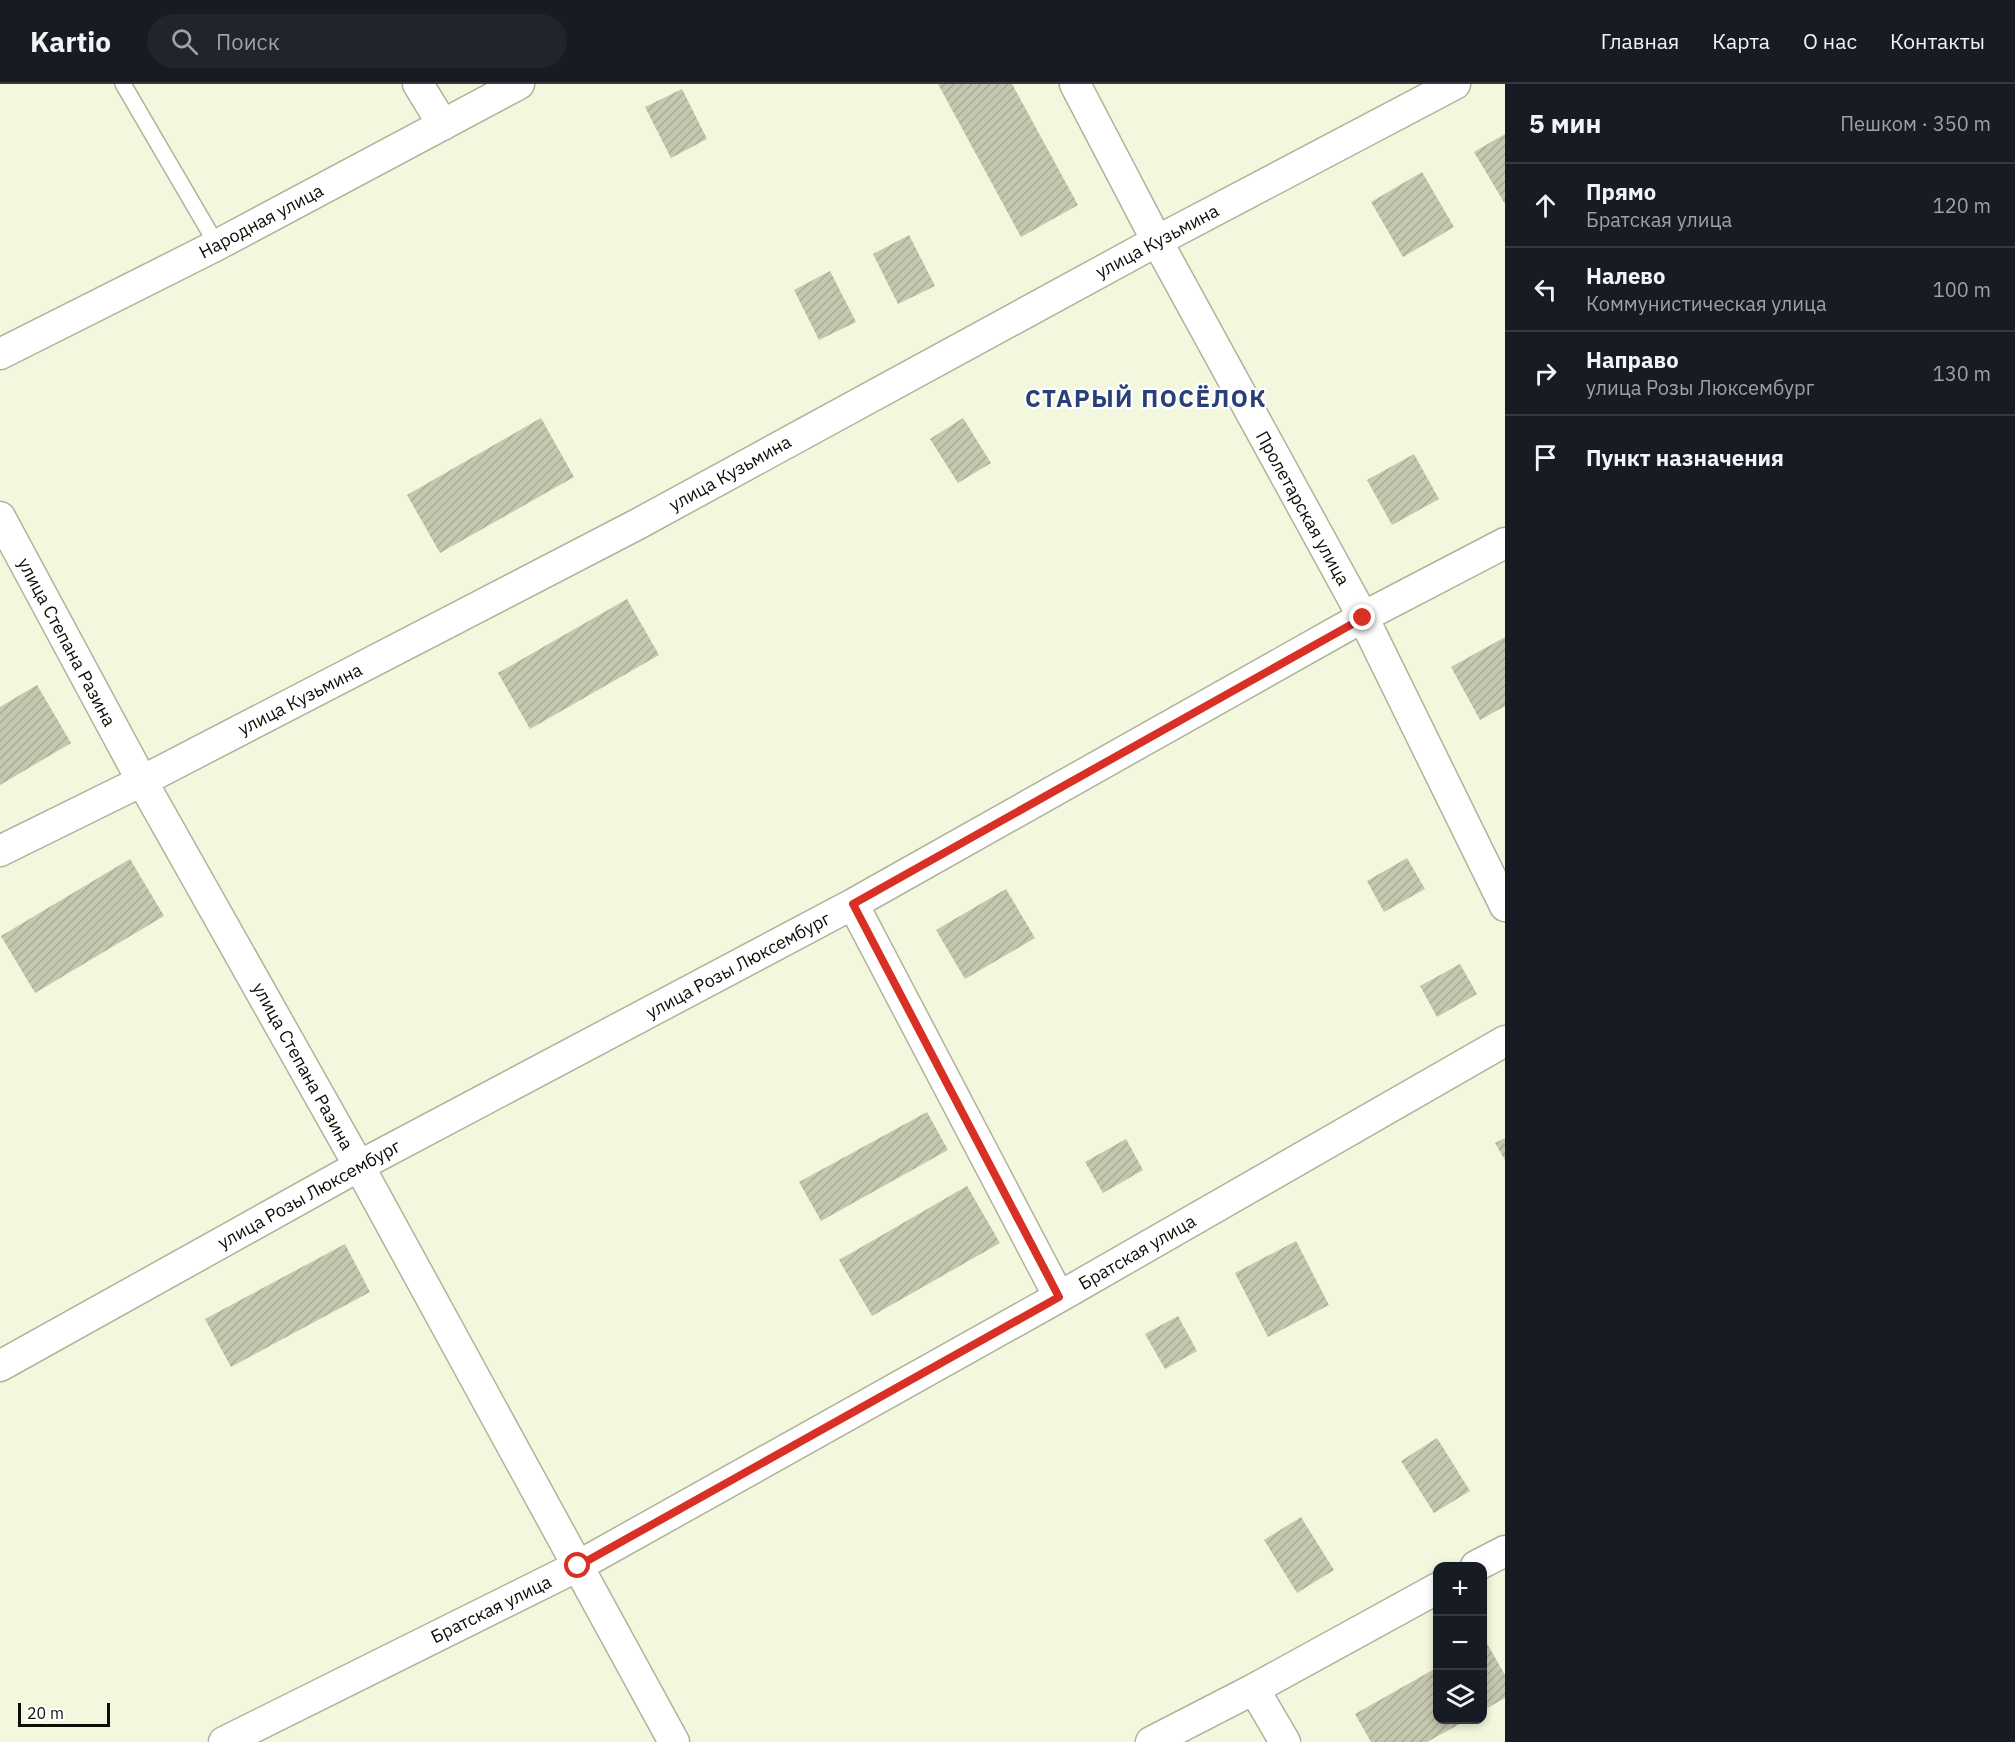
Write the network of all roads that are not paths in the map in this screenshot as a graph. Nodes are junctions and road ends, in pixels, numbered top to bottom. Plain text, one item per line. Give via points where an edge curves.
1 (123, 84) edge
2 (418, 84) edge
3 (519, 84) edge
4 (1075, 84) edge
5 (1455, 84) edge
6 (442, 125) junction
7 (1157, 241) junction
8 (217, 245) junction
9 (0, 354) edge
10 (0, 517) edge
11 (1505, 543) edge
12 (1363, 618) junction
13 (141, 781) junction
14 (0, 851) edge
15 (853, 904) junction
16 (1505, 906) edge
17 (1505, 1041) edge
18 (359, 1166) junction
19 (1059, 1297) junction
20 (0, 1366) edge
21 (1505, 1551) edge
22 (1484, 1562) edge
23 (578, 1566) junction
24 (1433, 1590) edge
25 (1254, 1689) junction
26 (224, 1742) edge
27 (674, 1742) edge
28 (1151, 1742) edge
29 (1285, 1742) edge

1 - 8 lane
2 - 6 street
3 - 6 street, Народная улица
4 - 7 street, Пролетарская улица
5 - 7 street, улица Кузьмина
6 - 8 street, Народная улица
7 - 12 street, Пролетарская улица
7 - 13 street, улица Кузьмина via 636,525
8 - 9 street, Народная улица
10 - 13 street, улица Степана Разина
11 - 12 street, улица Розы Люксембург
12 - 15 street, улица Розы Люксембург
12 - 16 street, Пролетарская улица
13 - 14 street, улица Кузьмина
13 - 18 street, улица Степана Разина
15 - 18 street, улица Розы Люксембург
15 - 19 street
17 - 19 street, Братская улица
18 - 20 street, улица Розы Люксембург
18 - 23 street, улица Степана Разина
19 - 23 street, Братская улица
21 - 22 street
23 - 26 street, Братская улица
23 - 27 street, улица Степана Разина
24 - 25 street
25 - 28 street
25 - 29 street

